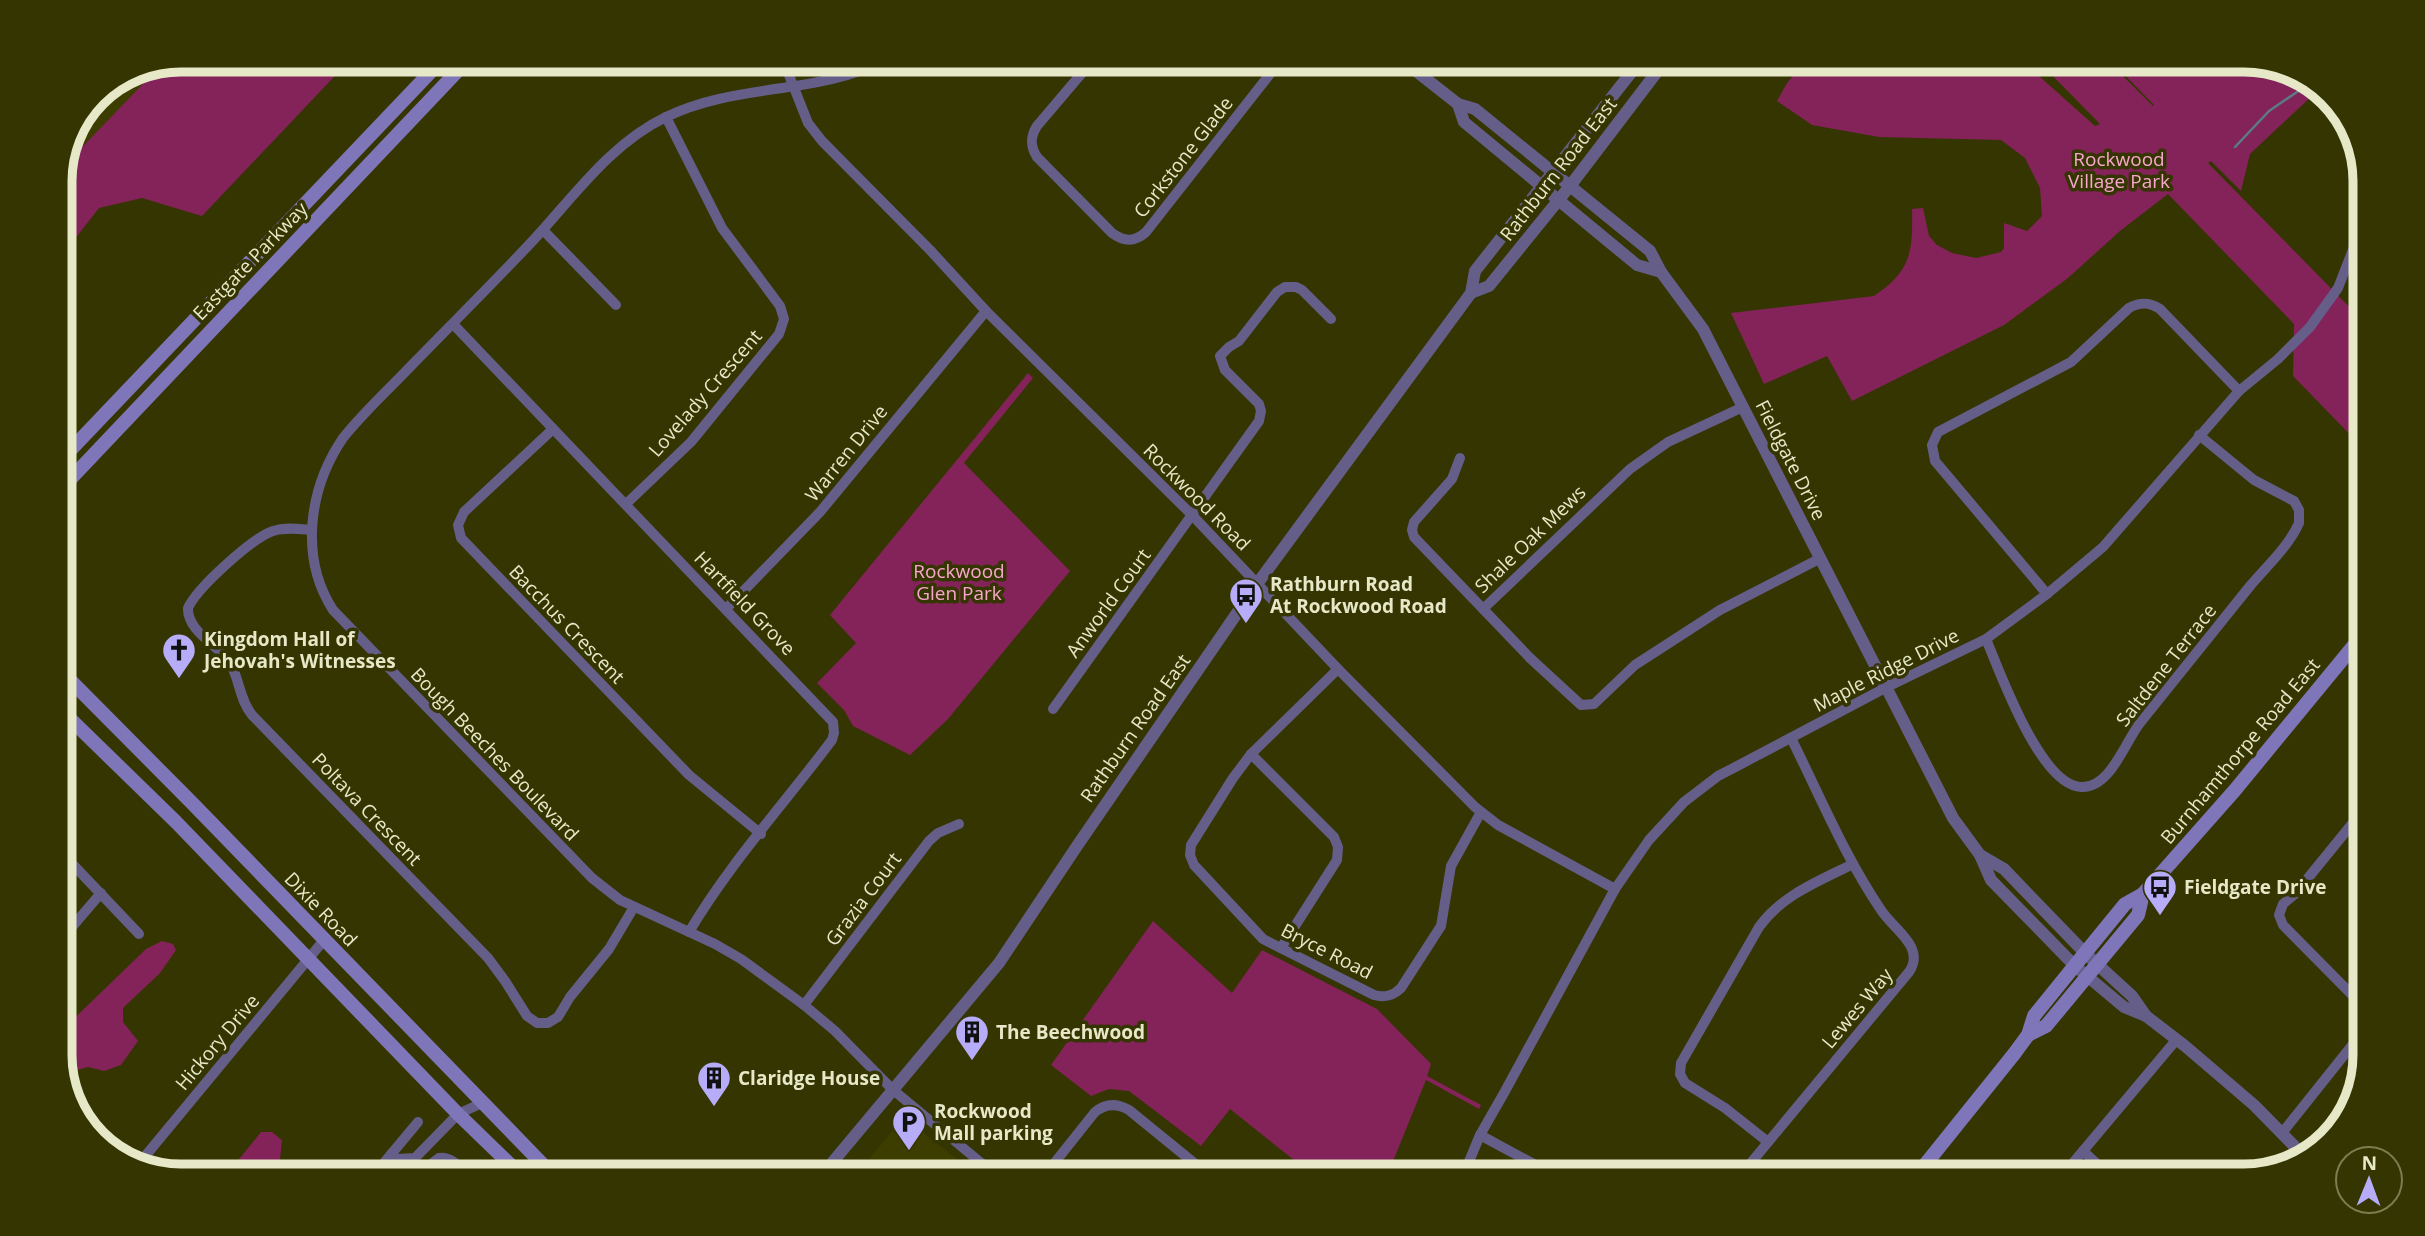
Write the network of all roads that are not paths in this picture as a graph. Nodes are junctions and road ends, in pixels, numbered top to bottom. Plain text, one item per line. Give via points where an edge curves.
1 (431, 72) edge
2 (457, 72) edge
3 (787, 72) edge
4 (856, 72) edge
5 (1083, 72) edge
6 (1272, 72) edge
7 (1417, 72) edge
8 (1631, 72) edge
9 (1657, 72) edge
10 (793, 87) junction
11 (1458, 104) junction
12 (666, 117) junction
13 (1552, 171) junction
14 (1541, 185) junction
15 (1570, 186) junction
16 (1559, 200) junction
17 (543, 230) junction
18 (2353, 256) edge
19 (1661, 272) junction
20 (1471, 293) junction
21 (616, 305) dead end
22 (986, 312) junction
23 (1331, 319) dead end
24 (453, 324) junction
25 (2239, 391) junction
26 (1743, 407) junction
27 (553, 429) junction
28 (2199, 435) junction
29 (72, 448) edge
30 (1460, 458) dead end
31 (72, 477) edge
32 (626, 504) junction
33 (1192, 515) junction
34 (311, 530) junction
35 (1819, 559) junction
36 (1257, 584) junction
37 (2047, 594) junction
38 (726, 609) junction
39 (1483, 609) junction
40 (1986, 639) junction
41 (2353, 647) edge
42 (1338, 669) junction
43 (72, 682) edge
44 (1887, 687) junction
45 (1052, 709) dead end
46 (72, 721) edge
47 (1791, 738) junction
48 (1251, 754) junction
49 (1480, 812) junction
50 (2353, 823) edge
51 (959, 824) dead end
52 (761, 834) junction
53 (1980, 855) junction
54 (72, 863) edge
55 (1853, 864) junction
56 (1615, 889) junction
57 (101, 893) junction
58 (2143, 894) junction
59 (634, 907) junction
60 (72, 927) edge
61 (689, 932) junction
62 (139, 934) dead end
63 (324, 940) junction
64 (1281, 948) junction
65 (2085, 953) junction
66 (309, 960) junction
67 (2097, 964) junction
68 (2074, 966) junction
69 (2087, 976) junction
70 (2353, 996) edge
71 (804, 1005) junction
72 (2146, 1016) junction
73 (2028, 1035) junction
74 (2177, 1039) junction
75 (2353, 1045) edge
76 (892, 1089) junction
77 (482, 1103) junction
78 (454, 1119) junction
79 (418, 1122) dead end
80 (2282, 1133) junction
81 (1480, 1135) junction
82 (1768, 1142) junction
83 (2083, 1150) junction
84 (2299, 1150) edge
85 (391, 1154) junction
86 (144, 1157) edge
87 (383, 1164) edge
88 (432, 1164) edge
89 (456, 1164) edge
90 (507, 1164) edge
91 (541, 1164) edge
92 (831, 1164) edge
93 (981, 1164) edge
94 (1054, 1164) edge
95 (1194, 1164) edge
96 (1468, 1164) edge
97 (1532, 1164) edge
98 (1750, 1164) edge
99 (1926, 1164) edge
100 (2072, 1164) edge
101 (2097, 1164) edge

1 - 29 main road, Eastgate Parkway
2 - 31 main road, Eastgate Parkway
3 - 10 street, Rockwood Road
4 - 10 street, Bough Beeches Boulevard
5 - 6 street, Corkstone Glade via 1037,126 1032,147 1112,233 1128,240 1146,232
7 - 11 street, Fieldgate Drive
8 - 13 street, Rathburn Road East
9 - 15 street, Rathburn Road East
10 - 12 street, Bough Beeches Boulevard via 706,101
10 - 22 street, Rockwood Road via 822,141
11 - 13 street, Fieldgate Drive via 1475,109
11 - 14 street, Fieldgate Drive via 1464,121
12 - 17 street, Bough Beeches Boulevard via 618,149
12 - 32 street, Lovelady Crescent via 717,221 780,306 784,321 781,332 691,442
13 - 14 street, Rathburn Road East
13 - 15 street, Fieldgate Drive
14 - 16 street, Fieldgate Drive
14 - 20 street, Rathburn Road East via 1475,271
15 - 16 street, Rathburn Road East
15 - 19 street, Fieldgate Drive via 1650,251
16 - 19 street, Fieldgate Drive via 1637,265
16 - 20 street, Rathburn Road East via 1489,286
17 - 21 street
17 - 24 street, Bough Beeches Boulevard
18 - 25 street, Maple Ridge Drive via 2310,327
19 - 26 street, Fieldgate Drive via 1703,330
20 - 36 street, Rathburn Road East
22 - 33 street, Rockwood Road
22 - 38 street, Warren Drive via 820,512
23 - 33 street, Anworld Court via 1302,290 1285,287 1239,341 1220,356 1225,370 1257,402 1262,414
24 - 27 street, Hartfield Grove
24 - 34 street, Bough Beeches Boulevard via 343,438 322,479
25 - 28 street, Maple Ridge Drive
25 - 37 street via 2160,309 2141,303 2129,308 2071,362 1938,432 1932,451 1942,472
26 - 35 street, Fieldgate Drive
26 - 39 street, Shale Oak Mews via 1668,442 1630,469
27 - 32 street, Hartfield Grove
27 - 52 street, Bacchus Crescent via 464,512 458,525 461,538 689,775
28 - 37 street, Maple Ridge Drive via 2103,547
28 - 40 street, Saltdene Terrace via 2254,480 2294,501 2299,523 2136,728 2113,767 2096,783 2081,788 2067,783 2050,767 2027,734
30 - 39 street via 1452,479 1415,520 1412,530
32 - 38 street, Hartfield Grove
33 - 36 street, Rockwood Road
33 - 45 street, Anworld Court
34 - 59 street, Bough Beeches Boulevard via 319,584 333,610 582,869
34 - 59 street, Poltava Crescent via 274,531 256,539 188,608 190,622 231,665 241,698 252,715 488,958 534,1022 548,1023 558,1017
35 - 39 street, Shale Oak Mews via 1720,610 1651,653 1591,706 1575,702
35 - 44 street, Fieldgate Drive
36 - 42 street, Rockwood Road
36 - 76 street, Rathburn Road East via 999,963
37 - 40 street, Maple Ridge Drive
38 - 52 street, Hartfield Grove via 834,726 832,740
40 - 44 street, Maple Ridge Drive
41 - 58 main road, Burnhamthorpe Road East
42 - 48 street, Bryce Road
42 - 49 street, Rockwood Road
43 - 63 main road, Dixie Road
44 - 47 street, Maple Ridge Drive
44 - 53 street, Fieldgate Drive via 1953,818
46 - 66 main road
47 - 55 street, Lewes Way
47 - 56 street, Maple Ridge Drive via 1718,776 1684,802 1649,840
48 - 64 street via 1339,847 1337,860
48 - 64 street, Bryce Road via 1194,840 1190,856 1259,935
49 - 56 street, Rockwood Road
49 - 64 street, Bryce Road via 1451,866 1441,926 1397,992 1374,995
50 - 70 street via 2283,904 2279,915 2283,925
51 - 71 street, Grazia Court via 929,841
52 - 61 street, Hartfield Grove via 719,884
53 - 65 street, Fieldgate Drive via 2004,869
53 - 68 street, Fieldgate Drive via 1991,880
54 - 57 street
55 - 82 street, Lewes Way via 1881,911 1913,948 1914,962
55 - 82 street via 1794,894 1768,914 1681,1063 1682,1079 1689,1086
56 - 81 street, Maple Ridge Drive
57 - 60 street
57 - 62 street
58 - 65 main road, Burnhamthorpe Road East via 2125,904
58 - 67 main road, Burnhamthorpe Road East via 2138,915
59 - 61 street, Bough Beeches Boulevard
61 - 71 street, Bough Beeches Boulevard via 741,959
63 - 66 street, Hickory Drive
63 - 77 main road, Dixie Road
65 - 67 street, Fieldgate Drive
65 - 68 main road, Burnhamthorpe Road East
66 - 78 main road
66 - 86 street, Hickory Drive
67 - 69 main road, Burnhamthorpe Road East
67 - 72 street, Fieldgate Drive via 2133,996
68 - 69 street, Fieldgate Drive
68 - 73 main road, Burnhamthorpe Road East via 2034,1016
69 - 72 street, Fieldgate Drive via 2124,1007
69 - 73 main road, Burnhamthorpe Road East via 2046,1026
71 - 76 street, Bough Beeches Boulevard
72 - 74 street, Fieldgate Drive
73 - 99 main road, Burnhamthorpe Road East
74 - 80 street, Fieldgate Drive
74 - 83 street
75 - 80 street
76 - 92 street, Rathburn Road East
76 - 93 street, Bough Beeches Boulevard
77 - 78 street
77 - 91 main road, Dixie Road
78 - 85 street via 415,1158 397,1159
78 - 90 main road
79 - 85 street
80 - 84 street, Fieldgate Drive
81 - 96 street, Maple Ridge Drive
81 - 97 street
82 - 98 street, Lewes Way
83 - 100 street
83 - 101 street
85 - 87 street
88 - 89 street via 444,1157
94 - 95 street via 1095,1112 1113,1105 1129,1110

